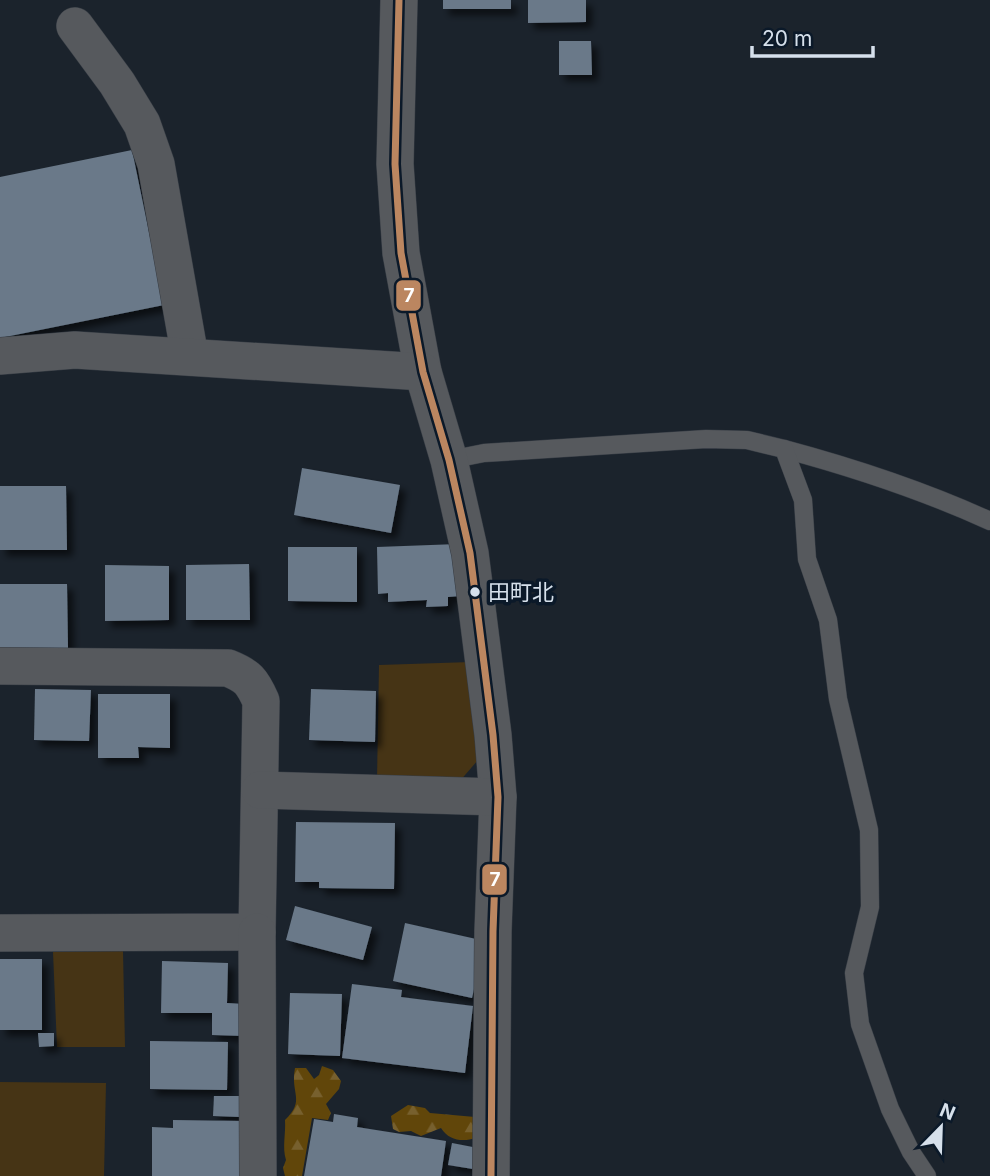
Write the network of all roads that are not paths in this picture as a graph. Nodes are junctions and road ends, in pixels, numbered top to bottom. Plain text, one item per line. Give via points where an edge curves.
1 (399, 0) edge
2 (75, 26) dead end
3 (0, 356) edge
4 (190, 357) junction
5 (423, 372) junction
6 (785, 449) junction
7 (449, 460) junction
8 (990, 521) edge
9 (0, 666) edge
10 (260, 790) junction
11 (498, 797) junction
12 (257, 932) junction
13 (0, 933) edge
14 (257, 1176) edge
15 (491, 1176) edge
16 (928, 1176) edge

1 - 5 street via 395,164 399,227
2 - 4 street via 142,124 156,164
3 - 4 street via 75,350
4 - 5 street
5 - 7 street
6 - 7 lane via 747,440 706,439 484,453
6 - 8 lane via 948,502
6 - 16 lane via 803,500 807,559 828,620 838,699 869,830 870,907 855,973 860,1024 890,1109
7 - 11 street via 470,553
9 - 10 street via 228,667 243,674 261,701
10 - 11 street
10 - 12 street
11 - 15 street
12 - 13 street
12 - 14 street

